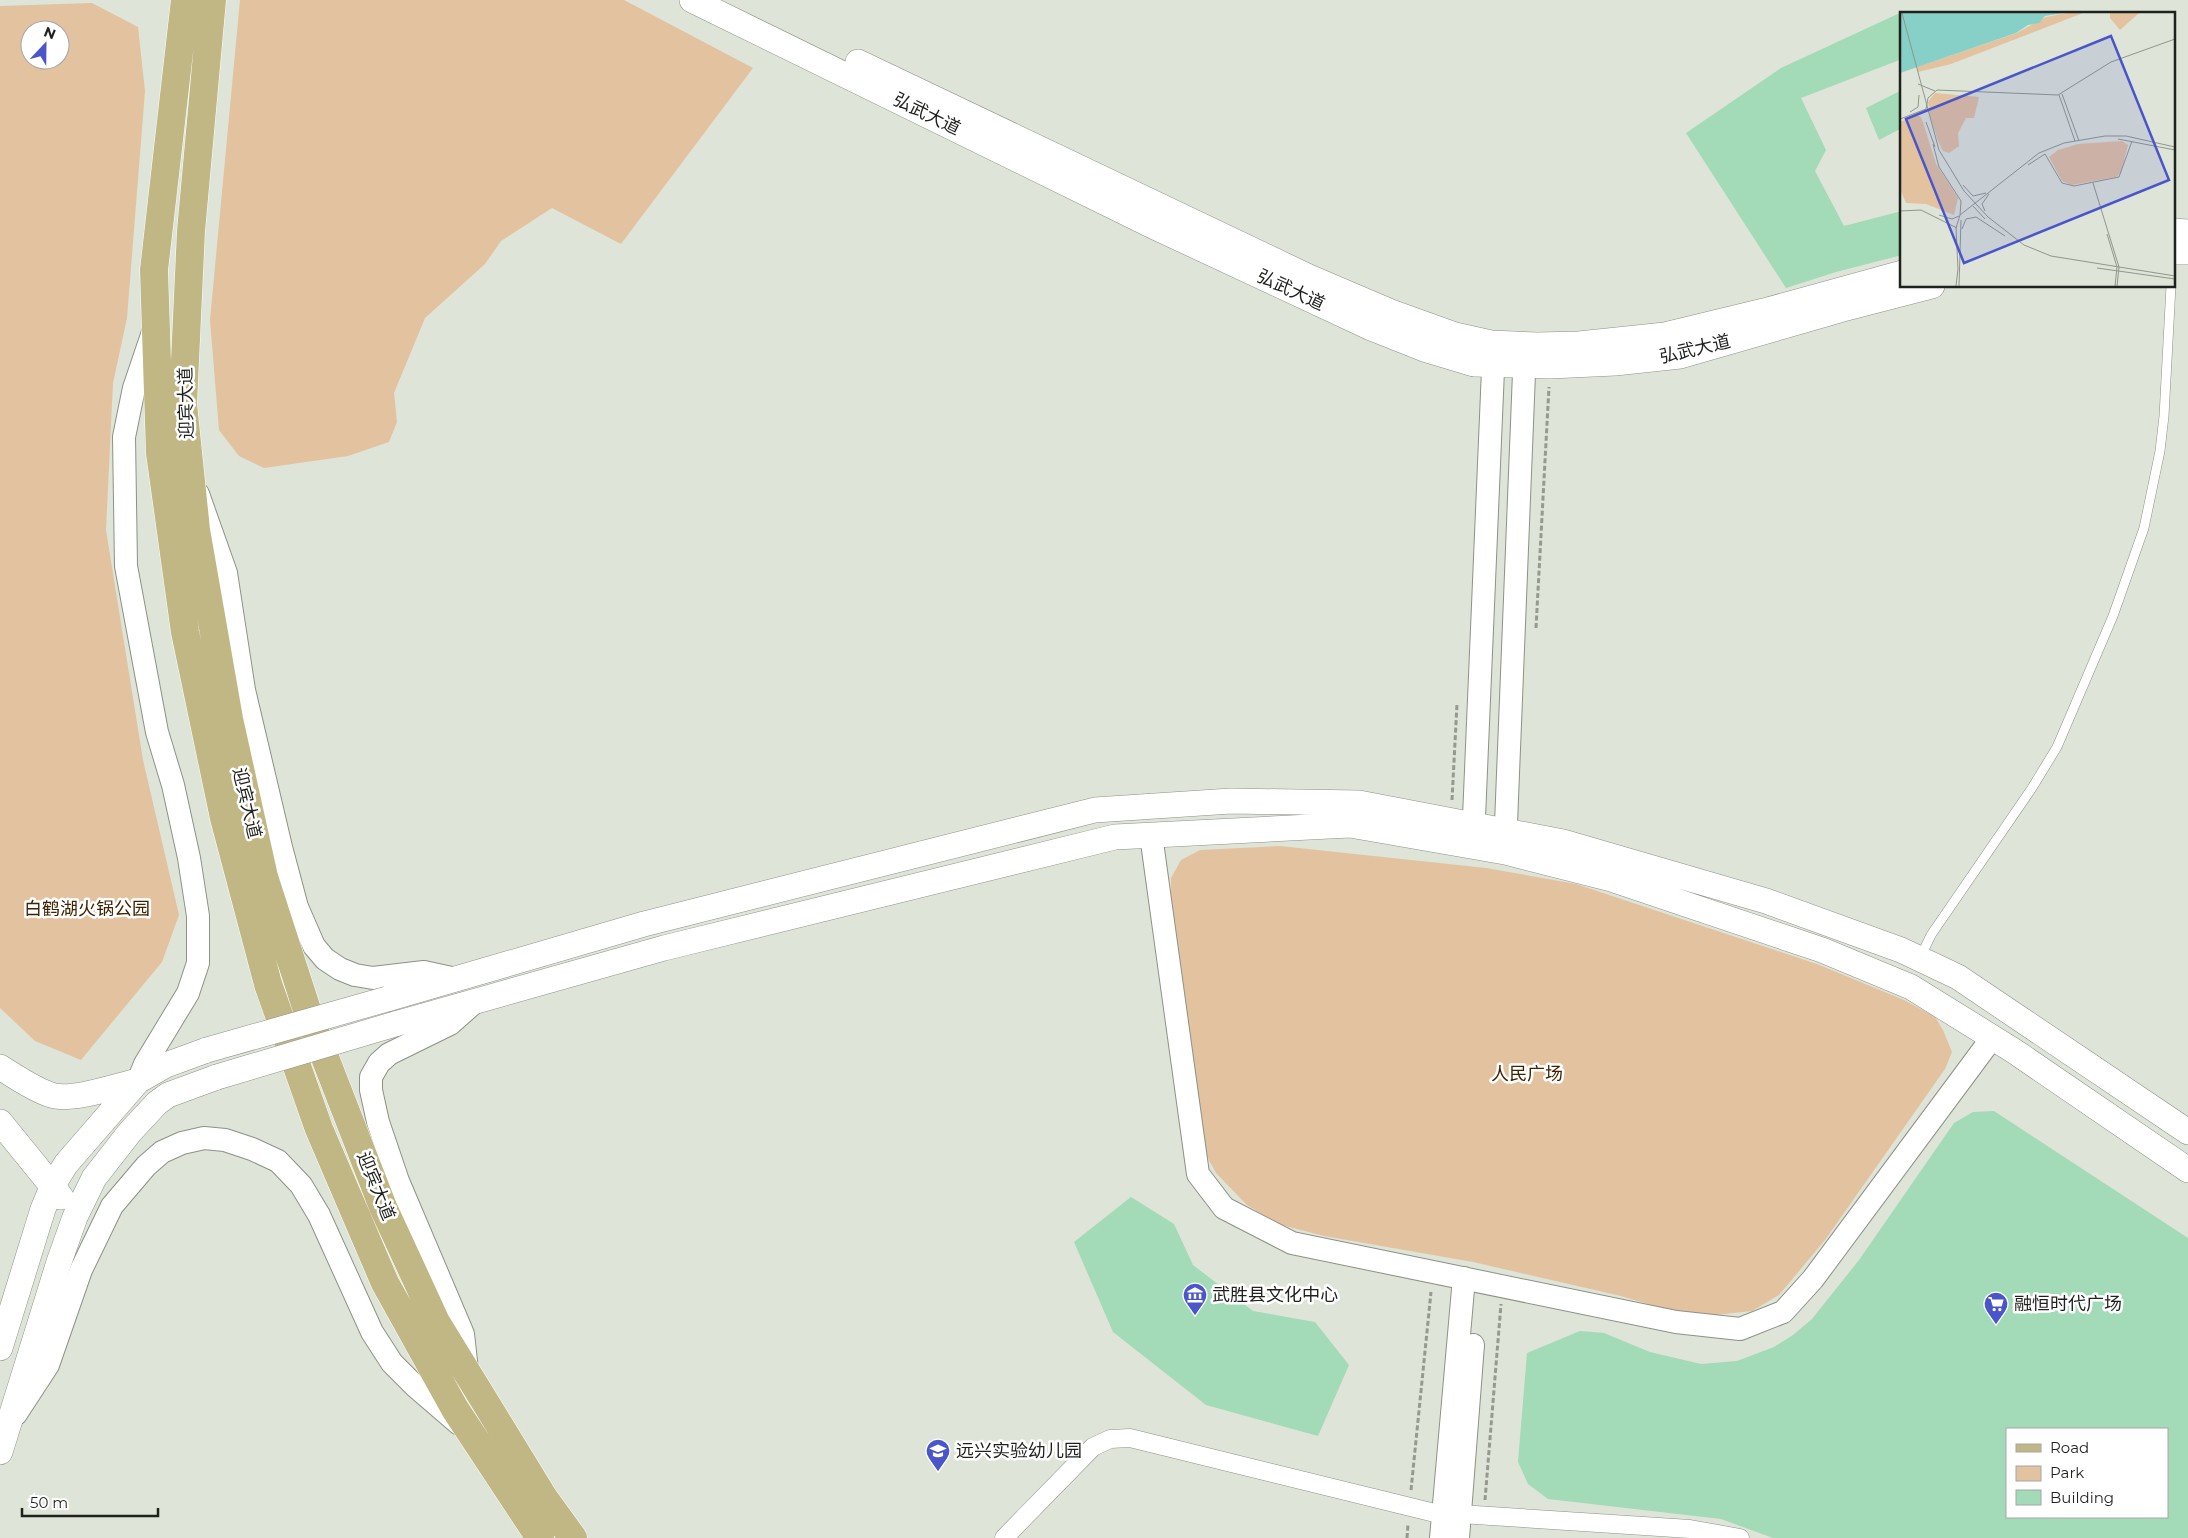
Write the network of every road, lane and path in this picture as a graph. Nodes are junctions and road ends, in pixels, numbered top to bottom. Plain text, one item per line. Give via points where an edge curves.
1 (185, 0) edge
2 (212, 0) edge
3 (692, 0) edge
4 (728, 0) edge
5 (1900, 274) edge
6 (1924, 288) edge
7 (2171, 288) edge
8 (156, 324) junction
9 (1494, 354) junction
10 (1525, 355) junction
11 (1550, 366) junction
12 (190, 472) junction
13 (1536, 634) dead end
14 (1151, 835) junction
15 (1473, 836) junction
16 (1505, 841) junction
17 (1920, 958) junction
18 (456, 979) junction
19 (476, 1001) junction
20 (1992, 1038) junction
21 (0, 1067) edge
22 (138, 1082) junction
23 (0, 1122) edge
24 (2188, 1132) edge
25 (2188, 1170) edge
26 (53, 1185) junction
27 (75, 1217) junction
28 (1433, 1272) junction
29 (1471, 1280) junction
30 (1502, 1286) junction
31 (0, 1348) edge
32 (467, 1374) junction
33 (8, 1427) junction
34 (476, 1442) junction
35 (0, 1452) edge
36 (1410, 1507) junction
37 (1451, 1514) junction
38 (1484, 1517) junction
39 (540, 1538) edge
40 (573, 1538) edge
41 (1004, 1538) edge
42 (1407, 1538) edge
43 (1440, 1538) edge
44 (1458, 1538) edge
45 (1740, 1538) edge

1 - 8 main road, 迎宾大道 via 154,270
2 - 12 main road, 迎宾大道 via 190,240 183,404
3 - 9 main road, 弘武大道 via 1154,227 1371,328 1474,364
4 - 9 main road, 弘武大道 via 1309,277 1455,335
5 - 10 main road, 弘武大道 via 1665,335 1579,344
6 - 11 main road, 弘武大道 via 1680,356
7 - 17 lane via 2160,451 2144,528 2113,616 2057,748 1931,935
8 - 22 street via 134,388 124,437 126,566 157,732 189,858 198,916 198,963 188,993 149,1056
8 - 34 main road, 迎宾大道 via 160,453 185,632 224,818 268,984 318,1129 385,1282
9 - 10 main road, 弘武大道
9 - 15 street
10 - 11 main road, 弘武大道
10 - 16 street
11 - 13 path
12 - 18 street via 226,573 244,690 281,847 297,907 314,946 325,959 355,975 373,978 424,972
12 - 32 main road, 迎宾大道 via 196,530 227,710 264,877 310,1019 383,1208 436,1322
14 - 15 main road via 1350,825
14 - 19 main road via 1115,837 664,948
14 - 28 street via 1198,1174 1224,1208 1292,1243
15 - 16 main road
15 - 18 main road via 1359,803 1230,801 1095,810 644,924
16 - 17 main road via 1563,842 1766,901
16 - 20 main road via 1822,950 1911,988
17 - 24 main road via 1958,977
18 - 22 main road, bridge via 207,1050 166,1065
19 - 27 main road, bridge via 168,1094 147,1113 94,1178
19 - 32 street via 450,1024 389,1054 371,1077 370,1090 398,1181 462,1334
20 - 25 main road
20 - 30 street via 1813,1279 1783,1312 1740,1329 1676,1322
21 - 22 main road via 52,1096 77,1096
22 - 26 main road via 66,1164
23 - 26 main road
26 - 27 main road
26 - 31 main road via 42,1210
27 - 33 main road
28 - 29 street
28 - 36 path
29 - 30 street
29 - 37 street
30 - 38 path
32 - 40 main road, 迎宾大道 via 544,1498
33 - 34 street via 48,1365 81,1270 112,1206 162,1152 204,1138 225,1140 278,1161 301,1185 319,1215 372,1332 392,1363
33 - 35 main road
34 - 39 main road, 迎宾大道
36 - 37 street
36 - 41 street via 1130,1438 1110,1439 1093,1447
36 - 42 path
37 - 38 street
37 - 43 street
37 - 44 street
38 - 45 street via 1690,1529

